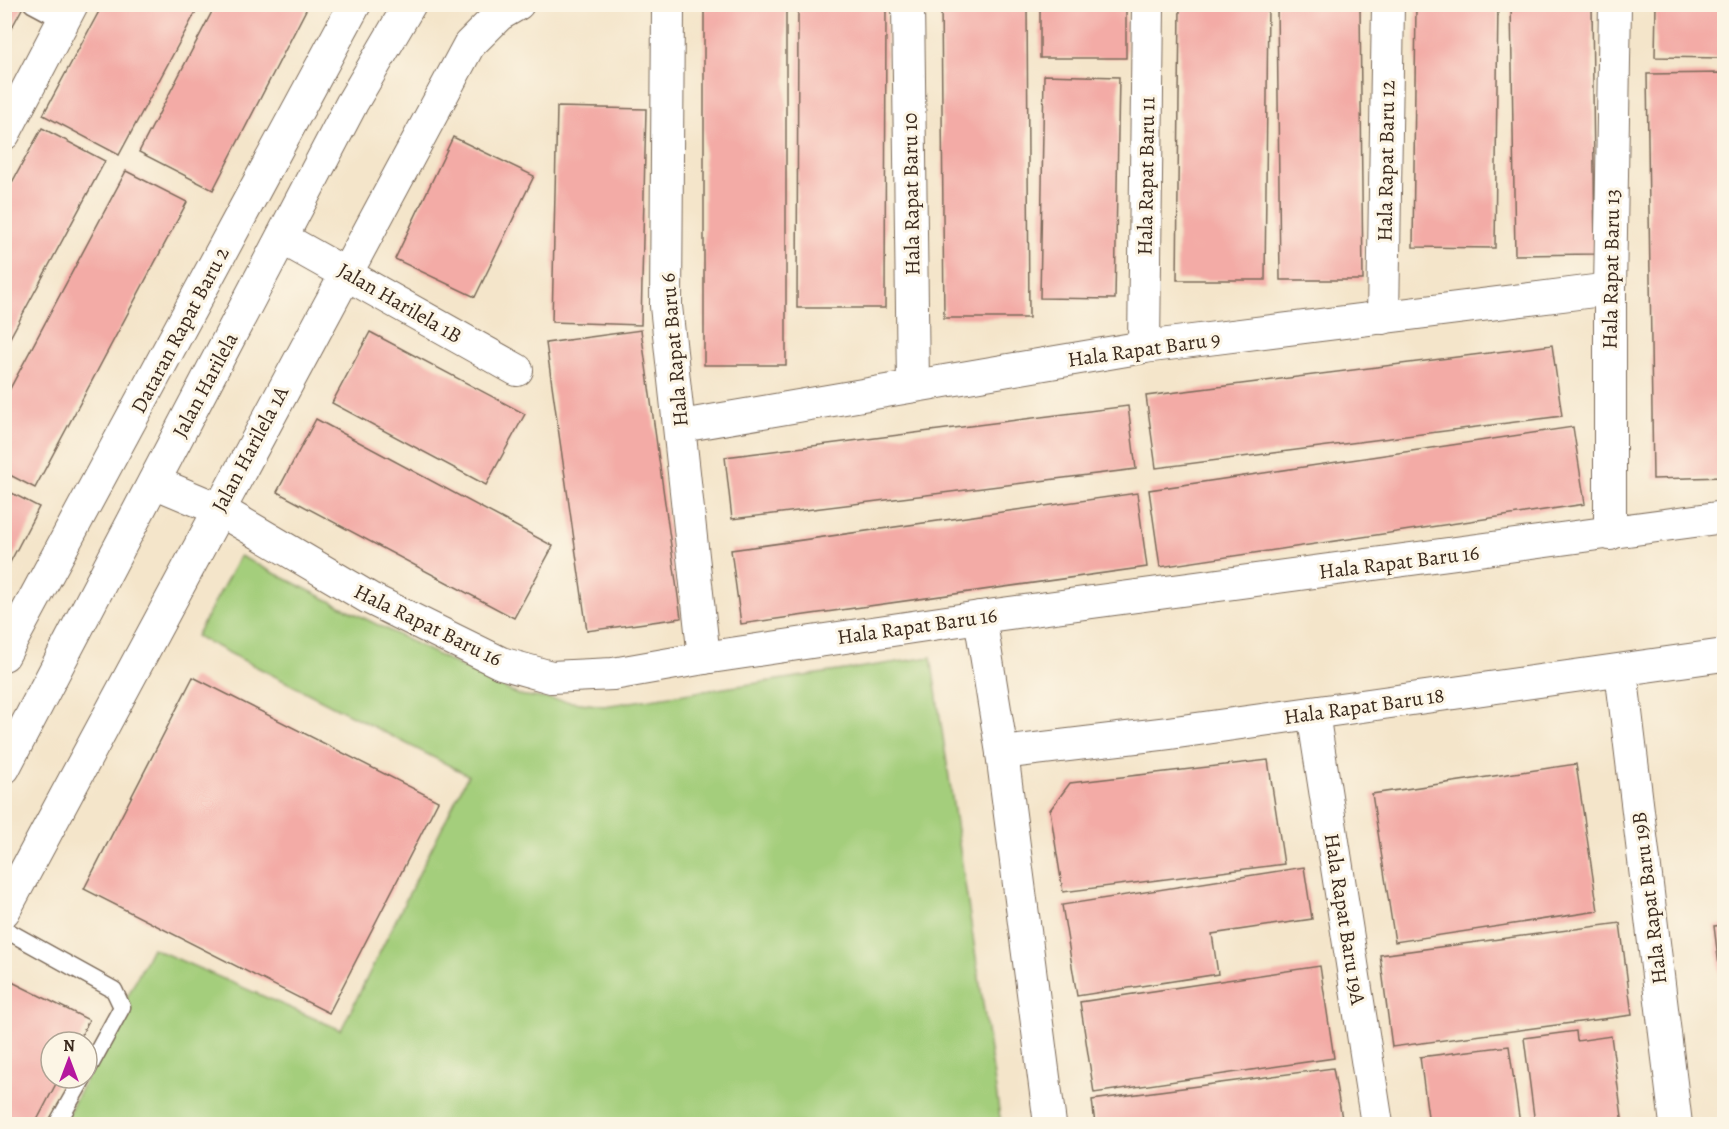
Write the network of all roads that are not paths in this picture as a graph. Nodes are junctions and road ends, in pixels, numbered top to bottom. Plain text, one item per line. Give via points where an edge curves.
1 (32, 4) edge
2 (355, 4) edge
3 (410, 4) edge
4 (518, 4) edge
5 (668, 4) edge
6 (908, 4) edge
7 (1148, 4) edge
8 (1388, 4) edge
9 (1615, 4) edge
10 (68, 13) edge
11 (4, 134) edge
12 (282, 238) junction
13 (346, 272) junction
14 (1610, 289) junction
15 (1383, 318) junction
16 (1144, 346) junction
17 (517, 370) dead end
18 (913, 384) junction
19 (681, 426) junction
20 (154, 482) junction
21 (218, 508) junction
22 (1725, 517) edge
23 (1610, 534) junction
24 (980, 617) junction
25 (4, 655) edge
26 (1725, 655) edge
27 (704, 658) junction
28 (1621, 670) junction
29 (1313, 713) junction
30 (1002, 753) junction
31 (4, 768) edge
32 (4, 911) edge
33 (4, 929) edge
34 (99, 1049) edge
35 (76, 1090) edge
36 (57, 1125) edge
37 (1050, 1125) edge
38 (1377, 1125) edge
39 (1676, 1125) edge

1 - 10 lane
2 - 25 street, Dataran Rapat Baru 2
3 - 12 street, Jalan Harilela via 352,103
4 - 13 street, Jalan Harilela 1A via 499,15 469,45
5 - 19 street, Hala Rapat Baru 6 via 666,306
6 - 18 street, Hala Rapat Baru 10
7 - 16 street, Hala Rapat Baru 11
8 - 15 street, Hala Rapat Baru 12
9 - 14 street, Hala Rapat Baru 13
10 - 11 street
12 - 13 street, Jalan Harilela 1B
12 - 20 street, Jalan Harilela
13 - 17 street, Jalan Harilela 1B
13 - 21 street, Jalan Harilela 1A
14 - 15 street, Hala Rapat Baru 9
14 - 23 street, Hala Rapat Baru 13
15 - 16 street, Hala Rapat Baru 9
16 - 18 street, Hala Rapat Baru 9
18 - 19 street, Hala Rapat Baru 9
19 - 27 street, Hala Rapat Baru 6
20 - 21 street, Hala Rapat Baru 16
20 - 31 street, Jalan Harilela
21 - 27 street, Hala Rapat Baru 16 via 369,598 501,663 551,677 613,674
21 - 32 street, Jalan Harilela 1A
22 - 23 street, Hala Rapat Baru 16
23 - 24 street, Hala Rapat Baru 16
24 - 27 street, Hala Rapat Baru 16
24 - 30 street
26 - 28 street, Hala Rapat Baru 18
28 - 29 street, Hala Rapat Baru 18
28 - 39 street, Hala Rapat Baru 19B
29 - 30 street, Hala Rapat Baru 18
29 - 38 street, Hala Rapat Baru 19A
30 - 37 street
33 - 34 lane via 114,990 122,1007
35 - 36 lane

